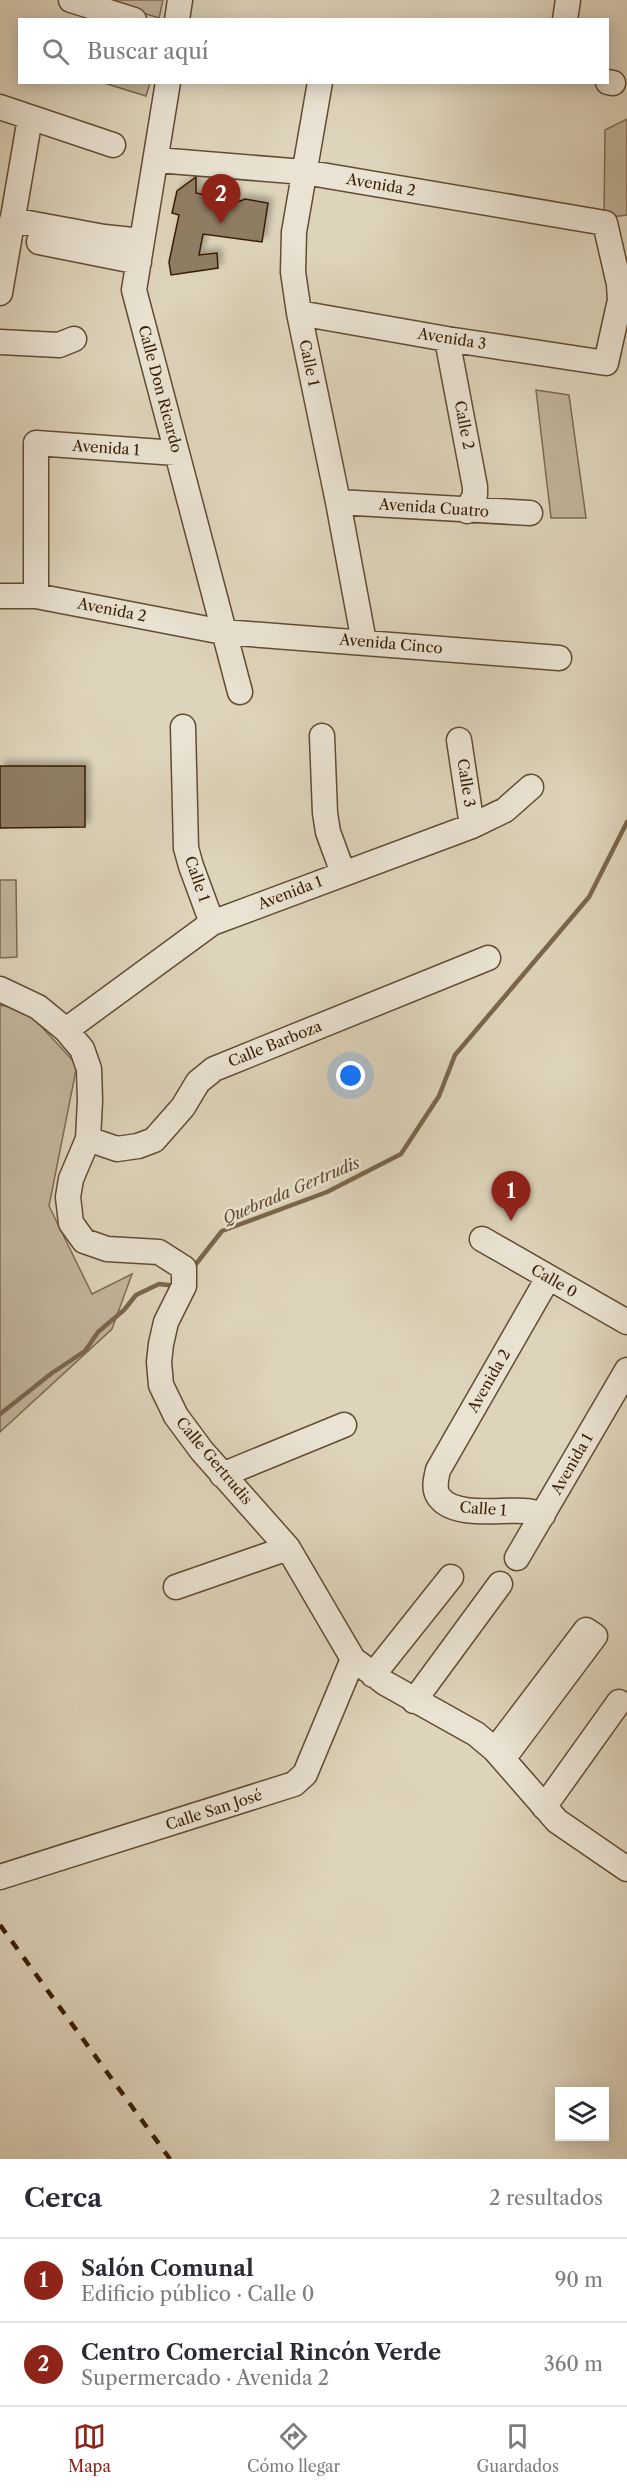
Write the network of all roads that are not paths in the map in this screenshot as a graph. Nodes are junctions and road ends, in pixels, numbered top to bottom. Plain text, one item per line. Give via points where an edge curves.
1 (71, 0) edge
2 (180, 0) edge
3 (568, 0) edge
4 (128, 18) edge
5 (177, 18) edge
6 (565, 18) edge
7 (168, 84) edge
8 (320, 84) edge
9 (0, 107) edge
10 (30, 118) junction
11 (113, 145) dead end
12 (157, 160) junction
13 (304, 172) junction
14 (11, 228) junction
15 (141, 252) junction
16 (0, 292) edge
17 (299, 313) junction
18 (74, 339) dead end
19 (447, 339) junction
20 (0, 342) edge
21 (606, 363) joint
22 (176, 453) junction
23 (338, 502) junction
24 (467, 511) junction
25 (530, 513) dead end
26 (0, 596) edge
27 (36, 596) junction
28 (223, 632) junction
29 (364, 642) junction
30 (559, 658) dead end
31 (240, 692) dead end
32 (183, 727) dead end
33 (322, 736) dead end
34 (459, 740) dead end
35 (531, 787) dead end
36 (472, 826) junction
37 (343, 873) junction
38 (212, 922) junction
39 (488, 958) dead end
40 (0, 989) edge
41 (66, 1030) junction
42 (88, 1139) junction
43 (482, 1239) dead end
44 (548, 1278) junction
45 (627, 1322) edge
46 (627, 1370) edge
47 (344, 1425) dead end
48 (222, 1475) junction
49 (435, 1485) joint
50 (543, 1515) junction
51 (288, 1548) junction
52 (517, 1558) dead end
53 (451, 1577) dead end
54 (500, 1584) dead end
55 (176, 1587) dead end
56 (353, 1659) junction
57 (373, 1675) junction
58 (414, 1701) junction
59 (619, 1702) dead end
60 (499, 1755) junction
61 (544, 1807) junction
62 (627, 1869) edge
63 (0, 1877) edge

1 - 4 street
2 - 5 street
3 - 6 street
7 - 12 street, Calle Don Ricardo
8 - 13 street, Calle 1
9 - 10 street
10 - 11 street
10 - 14 street
12 - 13 street, Avenida 2
12 - 15 street, Calle Don Ricardo
13 - 17 street, Calle 1 via 294,232 293,272
13 - 21 street, Avenida 2 via 605,223 620,300
14 - 15 street via 104,237
14 - 16 street
15 - 22 street, Calle Don Ricardo via 134,290
17 - 19 street, Avenida 3
17 - 23 street, Calle 1
18 - 20 street via 58,345
19 - 21 street, Avenida 3
19 - 24 street, Calle 2 via 476,487
22 - 27 street, Avenida 1 via 36,444
22 - 28 street, Calle Don Ricardo
23 - 24 street, Avenida Cuatro
23 - 29 street, Calle 1
24 - 25 street, Avenida Cuatro
26 - 27 street, Avenida 2
27 - 28 street, Avenida 2
28 - 29 street, Avenida Cinco
28 - 31 street, Calle Don Ricardo
29 - 30 street, Avenida Cinco
32 - 38 street, Calle 1 via 186,848
33 - 37 street via 325,813
34 - 36 street, Calle 3
35 - 36 street, Avenida 1 via 505,810
36 - 37 street, Avenida 1
37 - 38 street, Avenida 1
38 - 41 street, Avenida 1
39 - 42 street, Calle Barboza via 214,1069 198,1082 183,1107 154,1140 117,1149
40 - 41 street, Calle Gertrudis via 38,1007
41 - 42 street, Calle Gertrudis via 82,1049 89,1069
42 - 48 street, Calle Gertrudis via 71,1179 71,1223 84,1241 107,1249 166,1254 184,1268 184,1286 165,1322 159,1362 161,1385 176,1416
43 - 44 street, Calle 0
44 - 45 street, Calle 0
44 - 49 street, Avenida 2 via 438,1470
46 - 50 street, Avenida 1
47 - 48 street
48 - 51 street, Calle Gertrudis
49 - 50 street, Calle 1 via 437,1496 447,1506
50 - 52 street, Avenida 1
51 - 55 street
51 - 56 street, Calle Gertrudis
53 - 57 street
54 - 58 street
56 - 57 street, Calle Gertrudis
56 - 63 street, Calle San José via 305,1774 294,1784
57 - 58 street, Calle Gertrudis
58 - 60 street, Calle Gertrudis via 476,1734
59 - 61 street
60 - 60 street via 595,1636 586,1630
60 - 61 street, Calle Gertrudis
61 - 62 street, Calle Gertrudis via 557,1821

